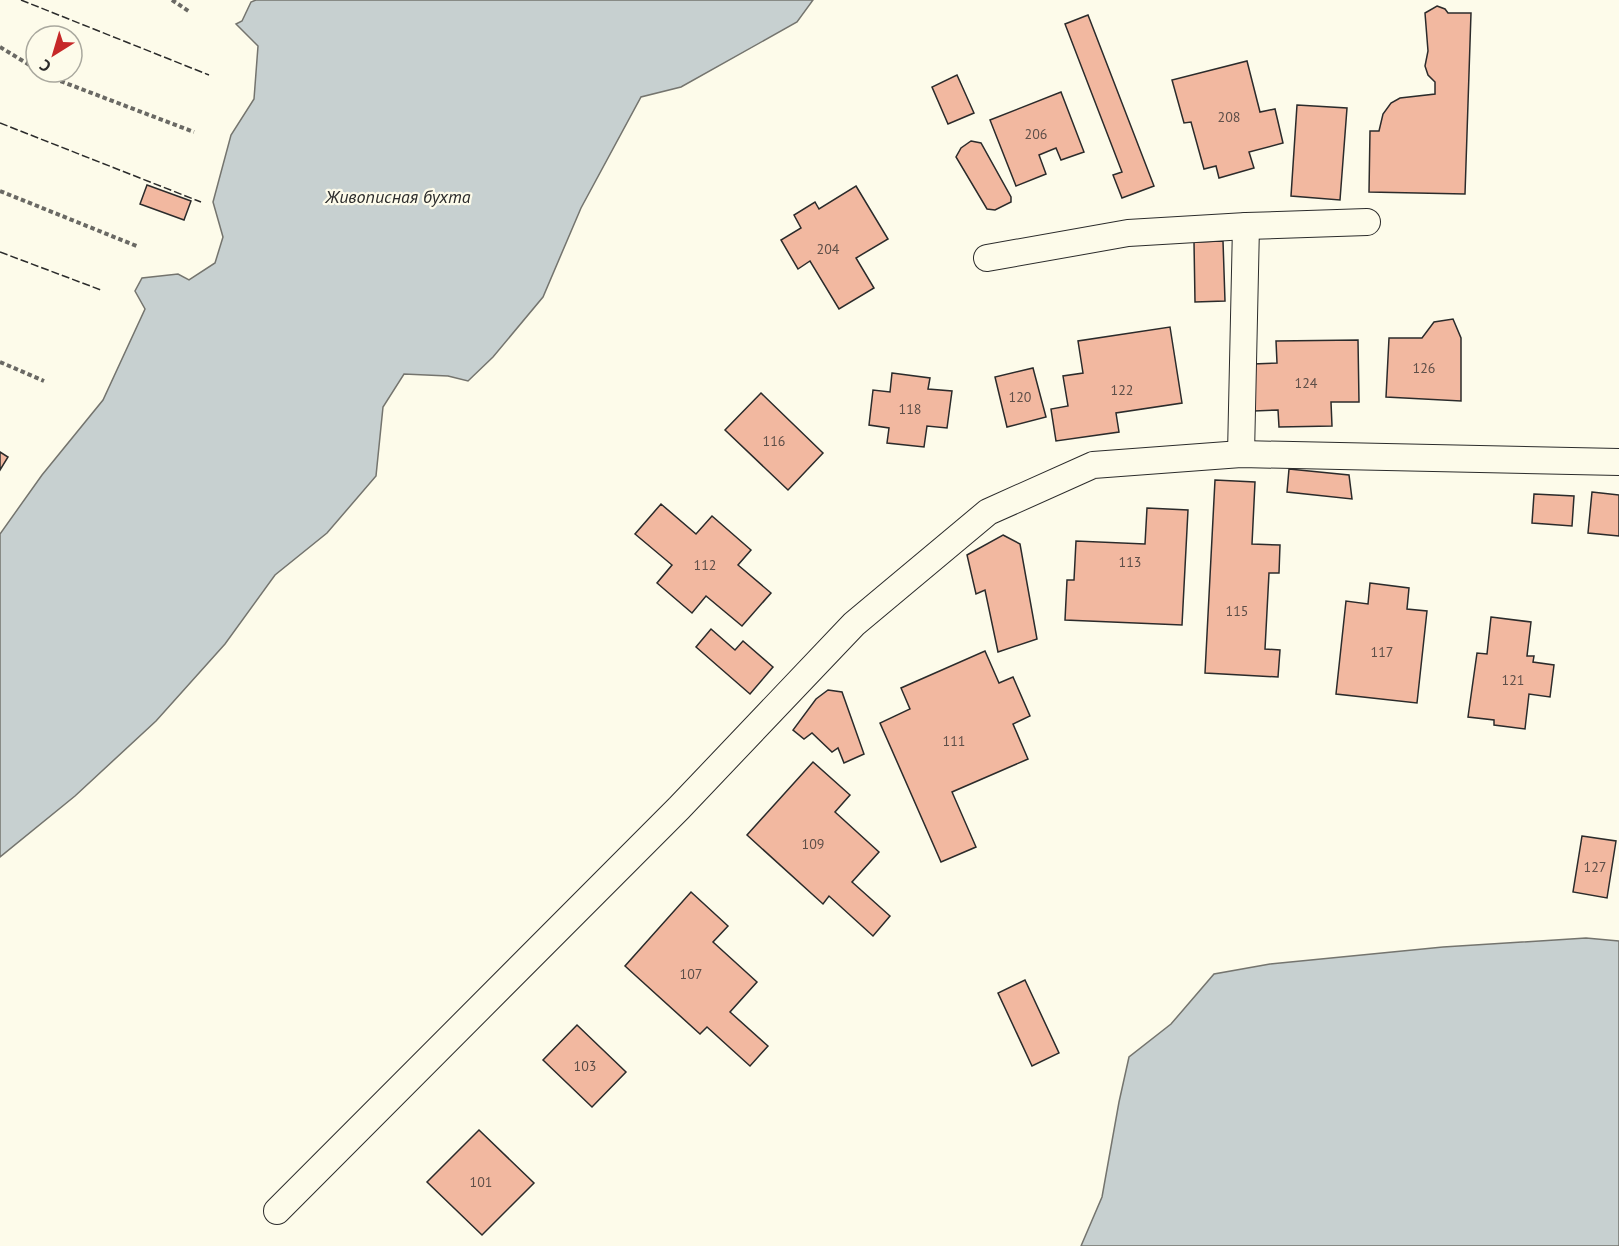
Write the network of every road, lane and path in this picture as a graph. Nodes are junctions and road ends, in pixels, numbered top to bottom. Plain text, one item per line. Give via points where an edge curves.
1 (172, 0) edge
2 (190, 12) dead end
3 (0, 47) edge
4 (24, 62) edge
5 (68, 84) edge
6 (194, 132) dead end
7 (0, 191) edge
8 (1367, 222) dead end
9 (1246, 226) junction
10 (139, 246) dead end
11 (987, 258) dead end
12 (0, 362) edge
13 (44, 381) dead end
14 (1241, 454) junction
15 (1619, 462) edge
16 (277, 1211) dead end

1 - 2 path
3 - 4 path
5 - 6 path
7 - 10 path
8 - 9 street
9 - 11 street via 1128,233
9 - 14 street
12 - 13 path
14 - 15 street
14 - 16 street via 1093,465 988,512 854,624 679,808

